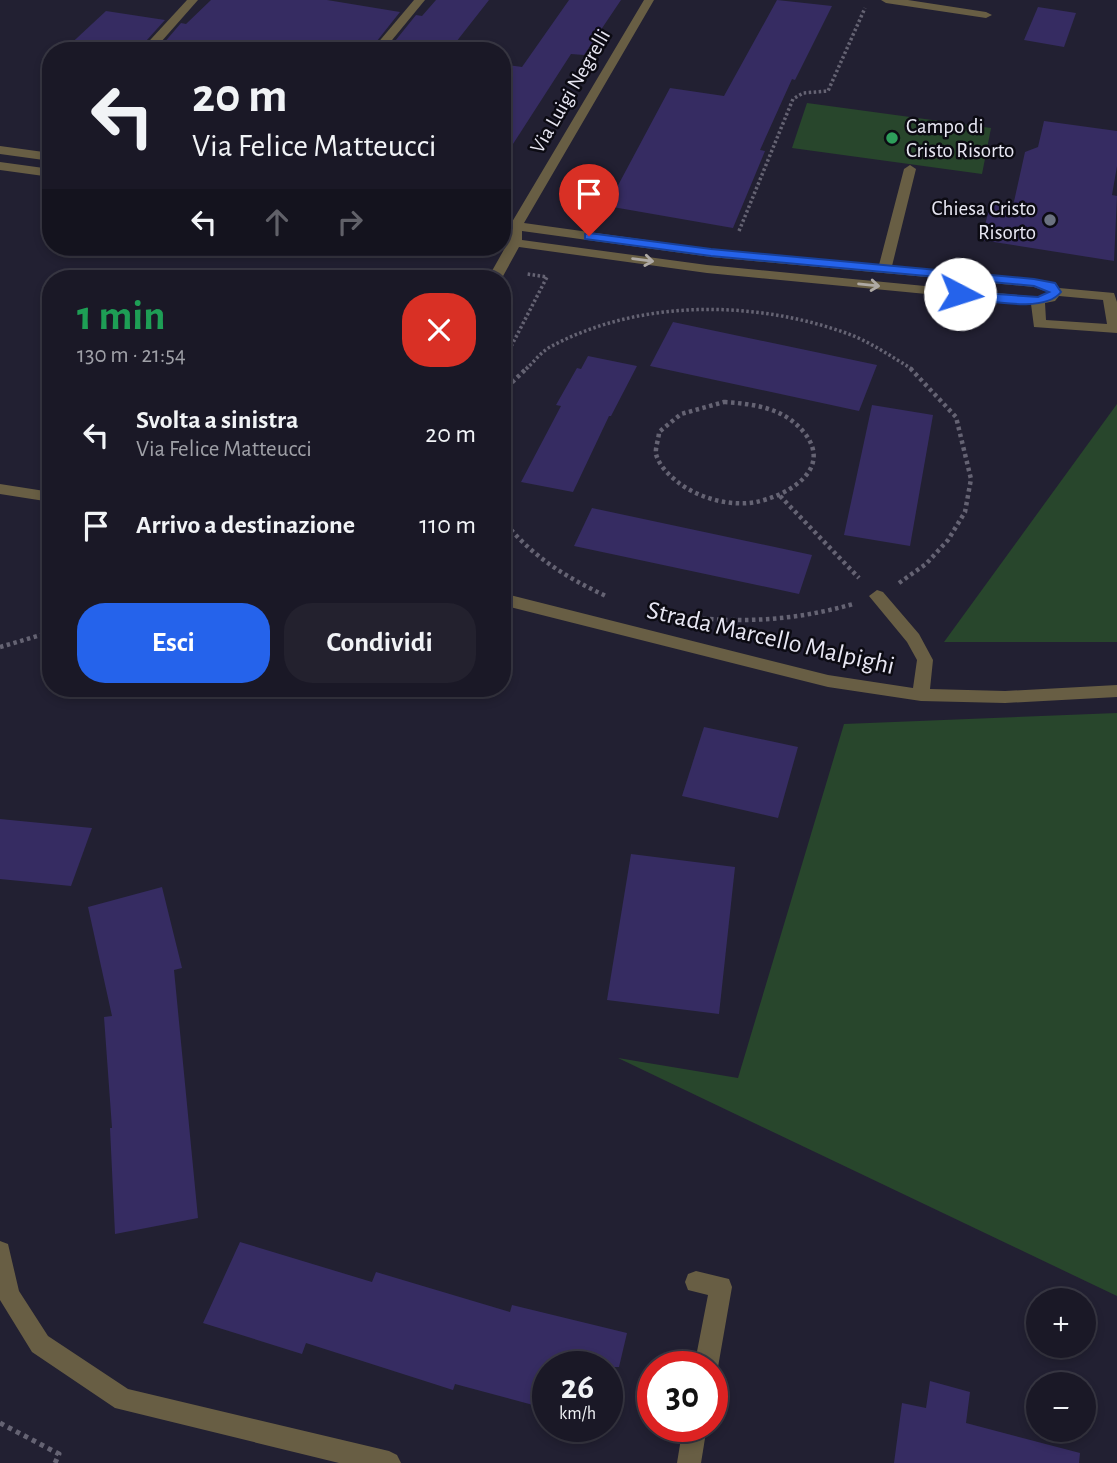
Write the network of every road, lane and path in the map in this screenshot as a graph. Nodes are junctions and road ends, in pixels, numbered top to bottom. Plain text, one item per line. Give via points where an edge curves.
1 (193, 0) edge
2 (420, 0) edge
3 (649, 0) edge
4 (869, 0) edge
5 (886, 0) edge
6 (986, 15) dead end
7 (154, 42) edge
8 (385, 42) edge
9 (0, 150) edge
10 (42, 156) edge
11 (0, 166) edge
12 (42, 166) edge
13 (911, 169) dead end
14 (37, 171) junction
15 (42, 172) edge
16 (511, 222) edge
17 (511, 225) edge
18 (511, 242) edge
19 (729, 255) junction
20 (884, 270) junction
21 (520, 272) dead end
22 (1055, 292) junction
23 (1038, 301) junction
24 (511, 347) edge
25 (511, 382) edge
26 (0, 489) edge
27 (42, 496) edge
28 (780, 496) junction
29 (511, 532) edge
30 (877, 596) junction
31 (610, 597) dead end
32 (511, 602) edge
33 (684, 617) dead end
34 (42, 635) edge
35 (0, 647) edge
36 (1117, 691) edge
37 (921, 695) junction
38 (0, 1251) edge
39 (696, 1282) dead end
40 (709, 1351) edge
41 (0, 1423) edge
42 (692, 1442) edge
43 (55, 1463) edge
44 (389, 1463) edge
45 (689, 1463) edge

1 - 7 street
2 - 8 street
3 - 16 street, Via Luigi Negrelli
4 - 19 path via 828,91 803,93 793,99
5 - 6 street
9 - 10 street
11 - 14 street
12 - 14 street
13 - 20 street
14 - 15 street
17 - 19 street
18 -> 23 street via 706,269
19 - 20 street
20 - 22 street via 1034,283 1051,286
21 - 24 path via 547,277
22 - 23 street
22 - 23 street via 1109,296 1115,329 1039,324
25 - 30 path via 532,359 564,340 639,314 682,309 770,312 853,335 889,354 945,402 963,431 971,462 971,493 961,523 940,552
26 - 27 street
28 - 28 path via 799,485 811,470 814,453 808,436 794,421 762,407 724,401 679,414 664,426 656,441 656,457 681,487 729,502
28 - 30 path
29 - 31 path via 539,559 576,583
30 - 33 path via 776,621
30 - 37 street via 913,638 925,660
32 - 37 street, Strada Marcello Malpighi via 828,681
34 - 35 path
36 - 37 street, Strada Marcello Malpighi via 1005,697
38 - 44 street via 9,1295 40,1344 123,1400
39 - 40 street via 721,1287
41 - 43 path via 59,1454
42 - 45 street

